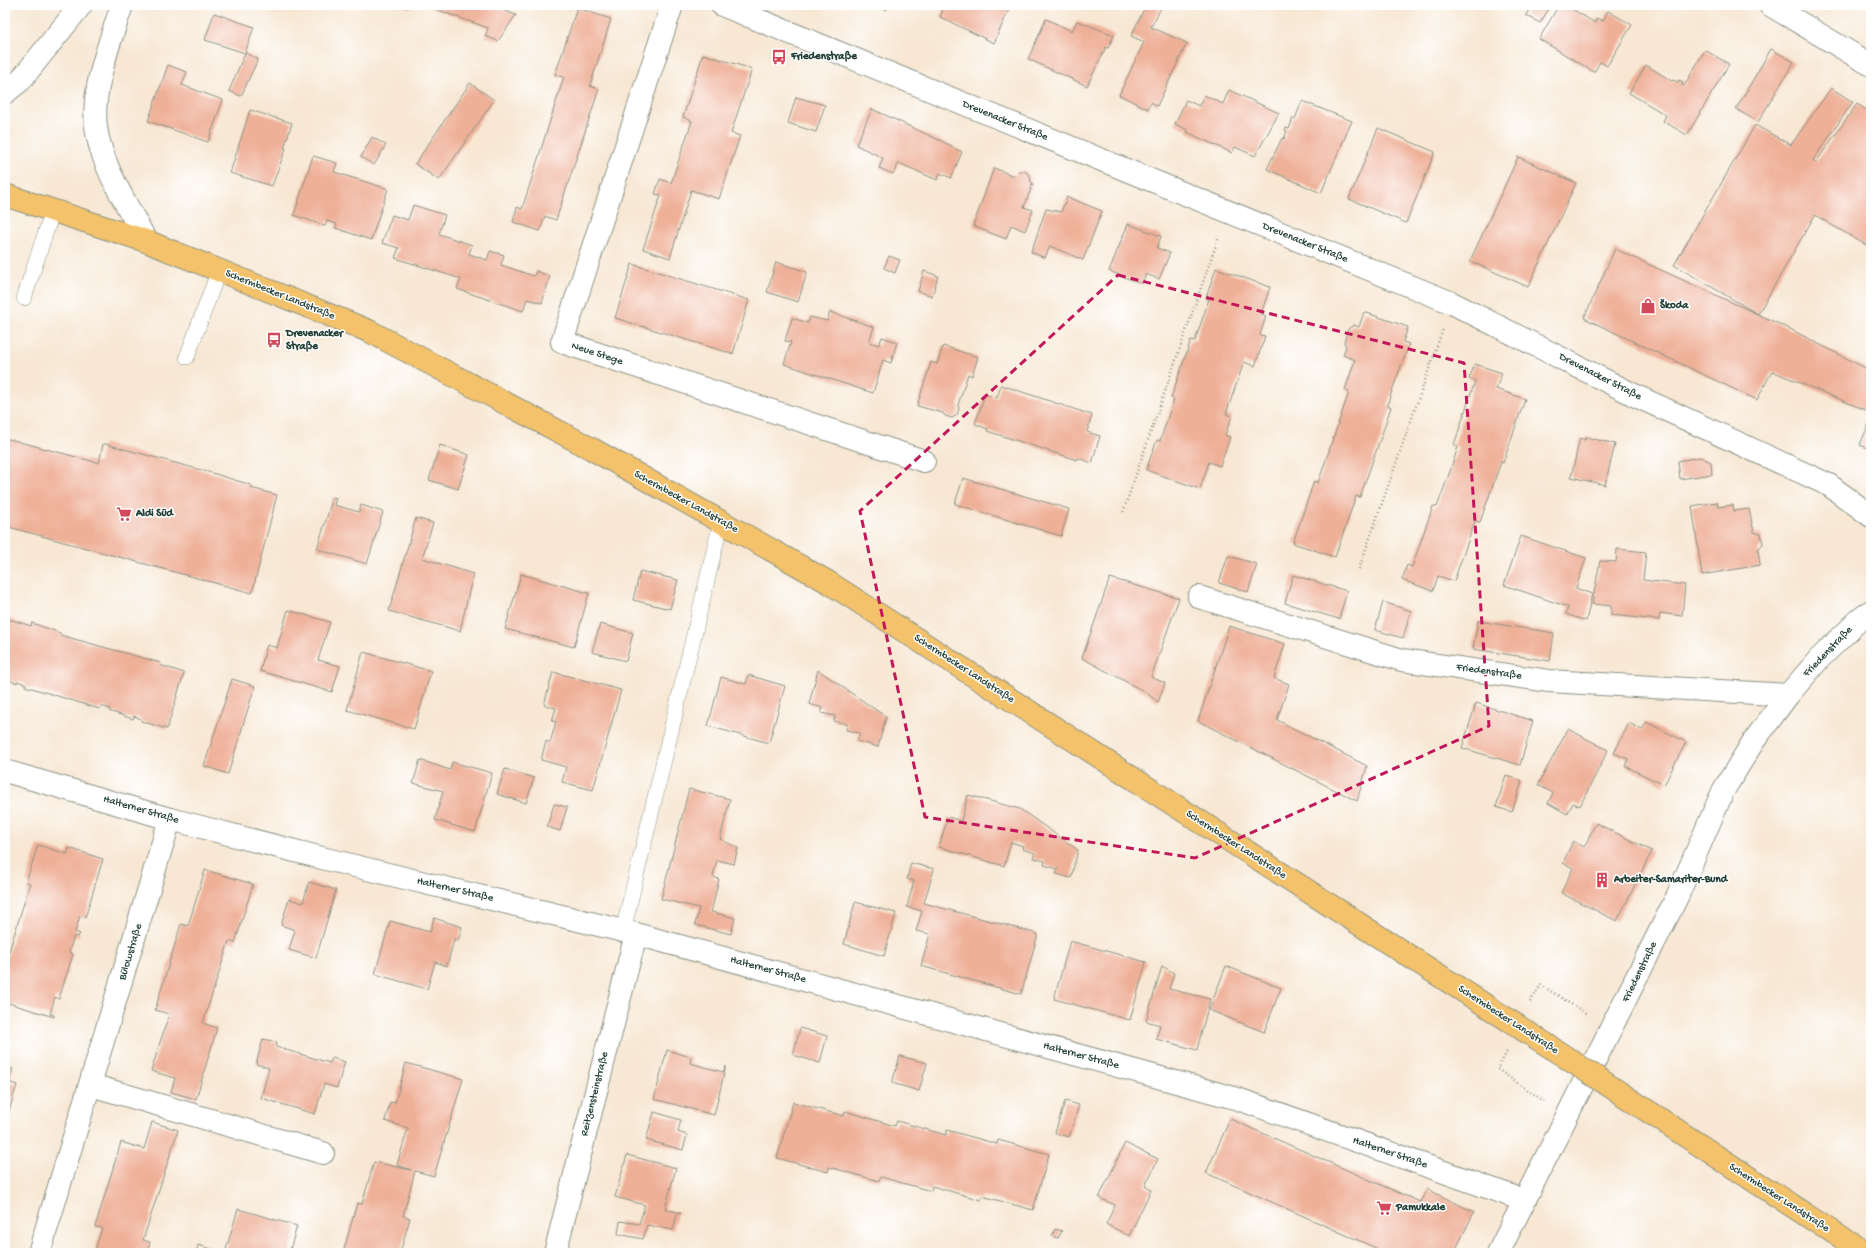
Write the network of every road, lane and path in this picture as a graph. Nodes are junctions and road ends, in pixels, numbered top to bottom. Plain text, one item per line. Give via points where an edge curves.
1 (81, 5) edge
2 (122, 5) edge
3 (672, 5) edge
4 (722, 5) edge
5 (1770, 5) edge
6 (1871, 66) edge
7 (5, 93) edge
8 (5, 196) edge
9 (52, 210) junction
10 (1227, 211) junction
11 (146, 240) junction
12 (220, 270) junction
13 (24, 298) dead end
14 (1452, 303) junction
15 (187, 358) dead end
16 (924, 461) dead end
17 (1123, 512) dead end
18 (1871, 516) edge
19 (721, 522) junction
20 (1359, 570) dead end
21 (1199, 597) dead end
22 (1871, 611) edge
23 (1788, 695) junction
24 (5, 771) edge
25 (170, 819) junction
26 (629, 932) junction
27 (1519, 1027) junction
28 (1611, 1030) junction
29 (91, 1085) junction
30 (1566, 1116) junction
31 (323, 1153) dead end
32 (1523, 1200) junction
33 (39, 1253) edge
34 (555, 1253) edge
35 (1498, 1253) edge
36 (1864, 1253) edge

1 - 7 street via 20,81
2 - 11 street via 95,100 96,132 107,164
3 - 16 street, Neue Stege via 562,342
4 - 10 street, Drevenacker Straße
5 - 6 street
8 - 9 main road, Schermbecker Landstraße
9 - 11 main road, Schermbecker Landstraße
9 - 13 lane
10 - 14 street, Drevenacker Straße
10 - 17 path
11 - 12 main road, Schermbecker Landstraße
12 - 15 lane
12 - 19 main road, Schermbecker Landstraße via 390,342 592,449
14 - 18 street, Drevenacker Straße via 1634,395 1829,485
14 - 20 path
19 - 26 lane
19 - 27 main road, Schermbecker Landstraße via 828,582
21 - 23 street, Friedenstraße via 1402,660 1548,681
22 - 23 street, Friedenstraße via 1819,659
23 - 28 street, Friedenstraße via 1753,742 1723,791 1677,897
24 - 25 street, Halterner Straße
25 - 26 street, Halterner Straße
25 - 29 street, Bülowstraße
26 - 32 street, Halterner Straße via 1238,1099
26 - 34 street, Reitzensteinstraße
27 - 28 path via 1541,985
27 - 30 path via 1497,1070
27 - 36 main road, Schermbecker Landstraße, bridge
28 - 30 street, Friedenstraße
29 - 31 street
29 - 33 street, Bülowstraße
30 - 32 street, Friedenstraße
32 - 35 street, Friedenstraße

